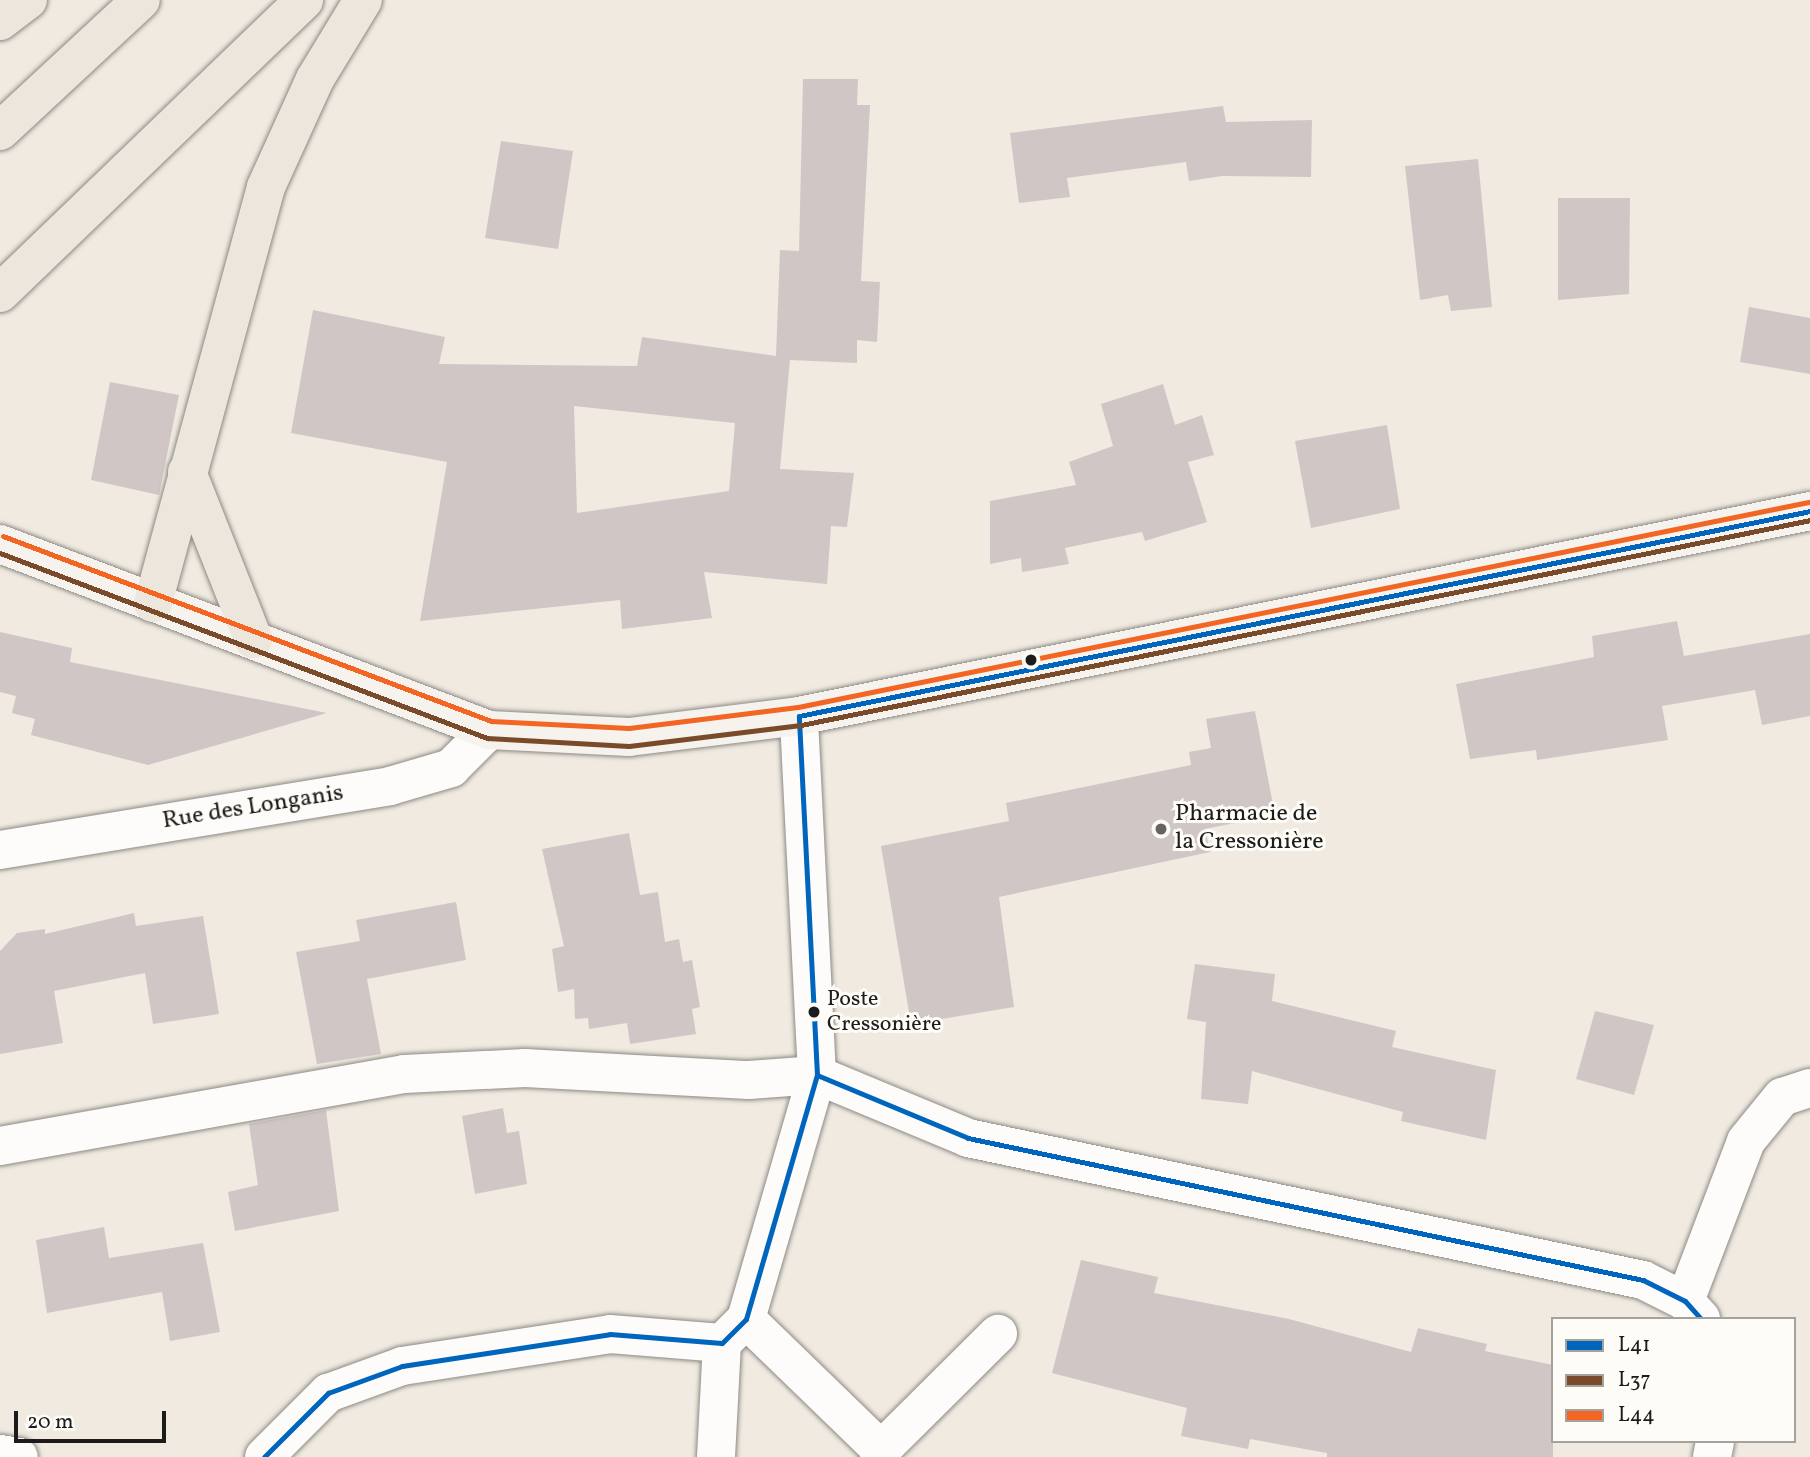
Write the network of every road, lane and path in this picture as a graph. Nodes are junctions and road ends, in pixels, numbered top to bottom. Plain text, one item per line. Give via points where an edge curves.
1 (28, 0) edge
2 (141, 0) edge
3 (304, 0) edge
4 (363, 0) edge
5 (0, 21) edge
6 (0, 131) edge
7 (0, 293) edge
8 (187, 472) junction
9 (1810, 511) edge
10 (0, 544) edge
11 (153, 603) junction
12 (253, 639) junction
13 (799, 716) junction
14 (489, 730) junction
15 (0, 850) edge
16 (817, 1075) junction
17 (1810, 1088) edge
18 (0, 1146) edge
19 (1693, 1310) edge
20 (734, 1331) junction
21 (998, 1334) dead end
22 (0, 1454) edge
23 (880, 1454) edge
24 (19, 1457) edge
25 (264, 1457) edge
26 (716, 1457) edge

1 - 5 highway
2 - 6 highway
3 - 7 highway
4 - 8 highway via 315,79 266,187
8 - 11 highway
8 - 12 highway
9 - 13 main road
10 - 11 main road
11 - 12 main road
12 - 14 main road
13 - 14 main road via 629,737
13 - 16 street
14 - 15 street, Rue des Longanis via 451,768 390,786
16 - 18 street via 749,1080 525,1068 404,1074
16 - 19 street via 968,1138 1643,1280
16 - 20 street
17 - 19 street via 1782,1097 1746,1141
20 - 23 street
20 - 25 street via 610,1334 402,1366 328,1393
20 - 26 street
21 - 23 street
22 - 24 street

